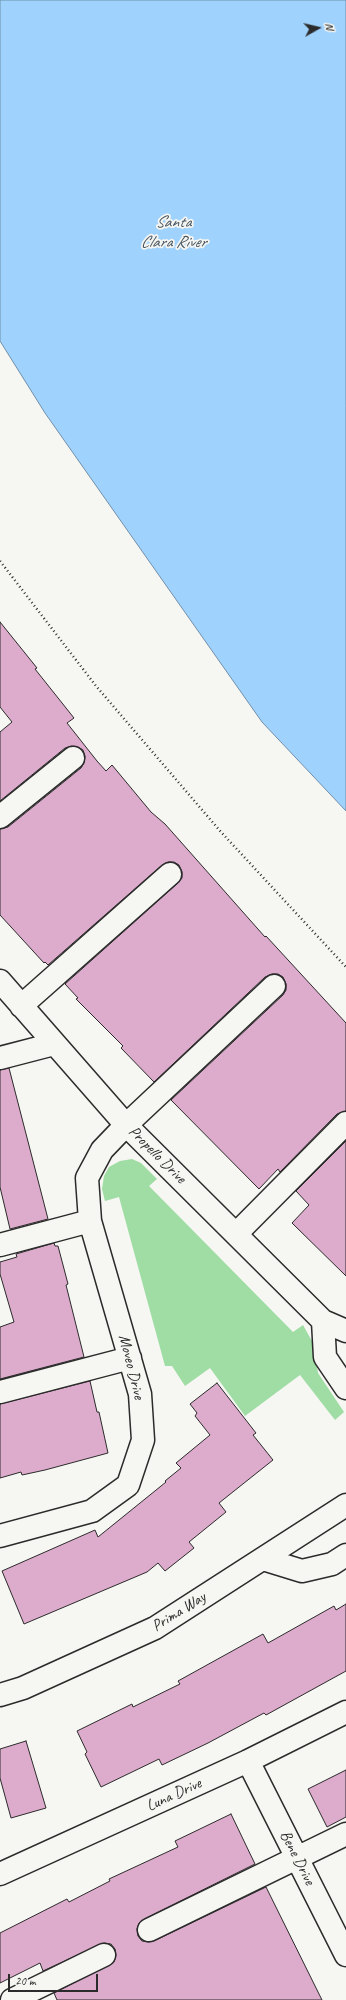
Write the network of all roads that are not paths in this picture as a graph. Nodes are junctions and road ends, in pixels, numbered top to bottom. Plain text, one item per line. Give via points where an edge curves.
1 (73, 758) dead end
2 (0, 817) edge
3 (170, 874) dead end
4 (0, 982) edge
5 (274, 986) dead end
6 (21, 1006) junction
7 (54, 1044) junction
8 (0, 1058) edge
9 (346, 1123) edge
10 (126, 1125) junction
11 (90, 1221) junction
12 (236, 1234) junction
13 (0, 1245) edge
14 (323, 1321) junction
15 (346, 1331) edge
16 (130, 1358) junction
17 (346, 1388) edge
18 (0, 1392) edge
19 (346, 1506) edge
20 (0, 1536) edge
21 (346, 1555) edge
22 (263, 1559) junction
23 (0, 1695) edge
24 (346, 1712) edge
25 (248, 1761) junction
26 (346, 1834) edge
27 (297, 1858) junction
28 (0, 1874) edge
29 (149, 1930) dead end
30 (104, 1955) dead end
31 (346, 1955) edge
32 (12, 2000) edge

1 - 2 street
3 - 6 street
4 - 6 street, Propello Drive
5 - 10 street, Moveo Drive
6 - 7 street, Propello Drive
7 - 8 street
7 - 10 street, Propello Drive
9 - 12 street
10 - 11 street, Moveo Drive via 102,1150 87,1178
10 - 12 street, Propello Drive
11 - 13 street
11 - 16 street, Moveo Drive
12 - 14 street, Propello Drive
14 - 15 street, Propello Drive
14 - 17 street via 325,1357
16 - 18 street
16 - 20 street, Moveo Drive via 140,1394 143,1440 128,1485 92,1511
19 - 22 street, Prima Way
21 - 22 street via 332,1564 302,1571
22 - 23 street, Prima Way via 155,1628 23,1688
24 - 25 street, Luna Drive
25 - 27 street, Bene Drive
25 - 28 street, Luna Drive
26 - 27 street
27 - 29 street
27 - 31 street, Bene Drive
30 - 32 street

